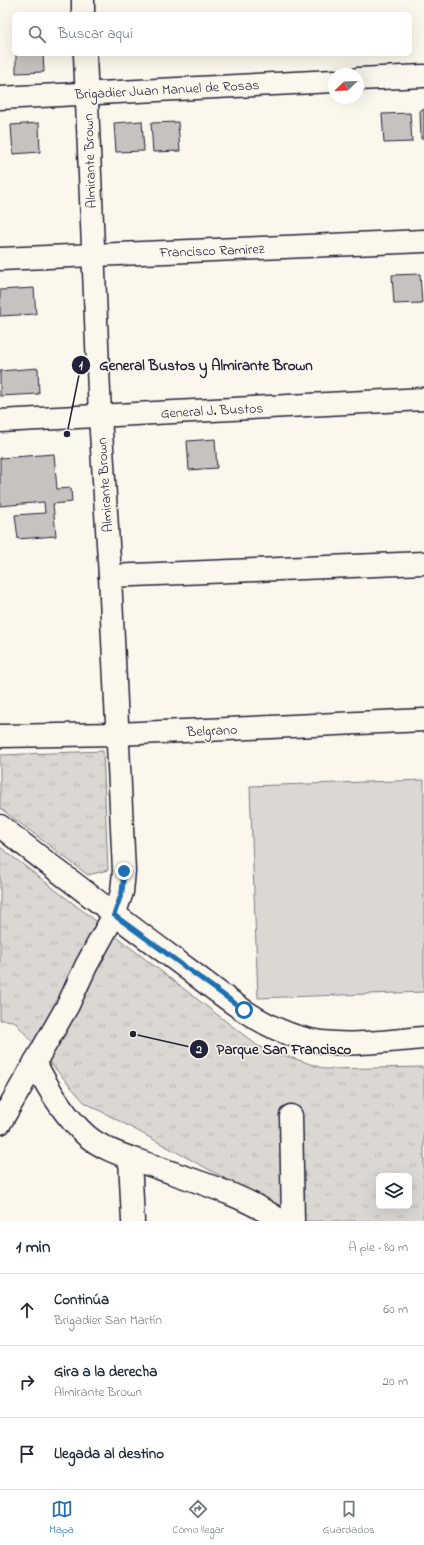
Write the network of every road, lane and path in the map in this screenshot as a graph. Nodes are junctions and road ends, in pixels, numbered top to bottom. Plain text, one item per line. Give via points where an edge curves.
1 (83, 0) edge
2 (83, 12) edge
3 (85, 56) edge
4 (424, 76) edge
5 (364, 80) edge
6 (328, 81) edge
7 (86, 93) junction
8 (0, 98) edge
9 (424, 241) edge
10 (93, 256) junction
11 (0, 259) edge
12 (424, 399) edge
13 (100, 416) junction
14 (0, 421) edge
15 (424, 563) edge
16 (110, 576) junction
17 (424, 720) edge
18 (117, 734) junction
19 (0, 736) edge
20 (0, 826) edge
21 (114, 915) junction
22 (424, 1038) edge
23 (35, 1062) junction
24 (291, 1116) dead end
25 (0, 1123) edge
26 (130, 1158) junction
27 (133, 1221) edge
28 (281, 1221) edge
29 (293, 1221) edge

1 - 2 street
3 - 7 street, Almirante Brown
4 - 5 street
6 - 7 street, Brigadier Juan Manuel de Rosas
7 - 8 street, Brigadier Juan Manuel de Rosas
7 - 10 street, Almirante Brown
9 - 10 street, Francisco Ramirez
10 - 11 street, Francisco Ramirez
10 - 13 street, Almirante Brown
12 - 13 street, General J. Bustos
13 - 14 street, General J. Bustos
13 - 16 street, Almirante Brown
15 - 16 street
16 - 18 street, Almirante Brown
17 - 18 street, Belgrano
18 - 19 street, Belgrano
18 - 21 street, Almirante Brown via 124,871 122,892
20 - 21 street
21 - 22 street via 244,1010 272,1027 298,1037 325,1042 352,1043
21 - 23 street, Almirante Brown via 68,1005
23 - 25 street, Almirante Brown
23 - 26 street via 54,1097 88,1136 112,1151
24 - 29 street
26 - 27 street
26 - 28 street via 236,1196

